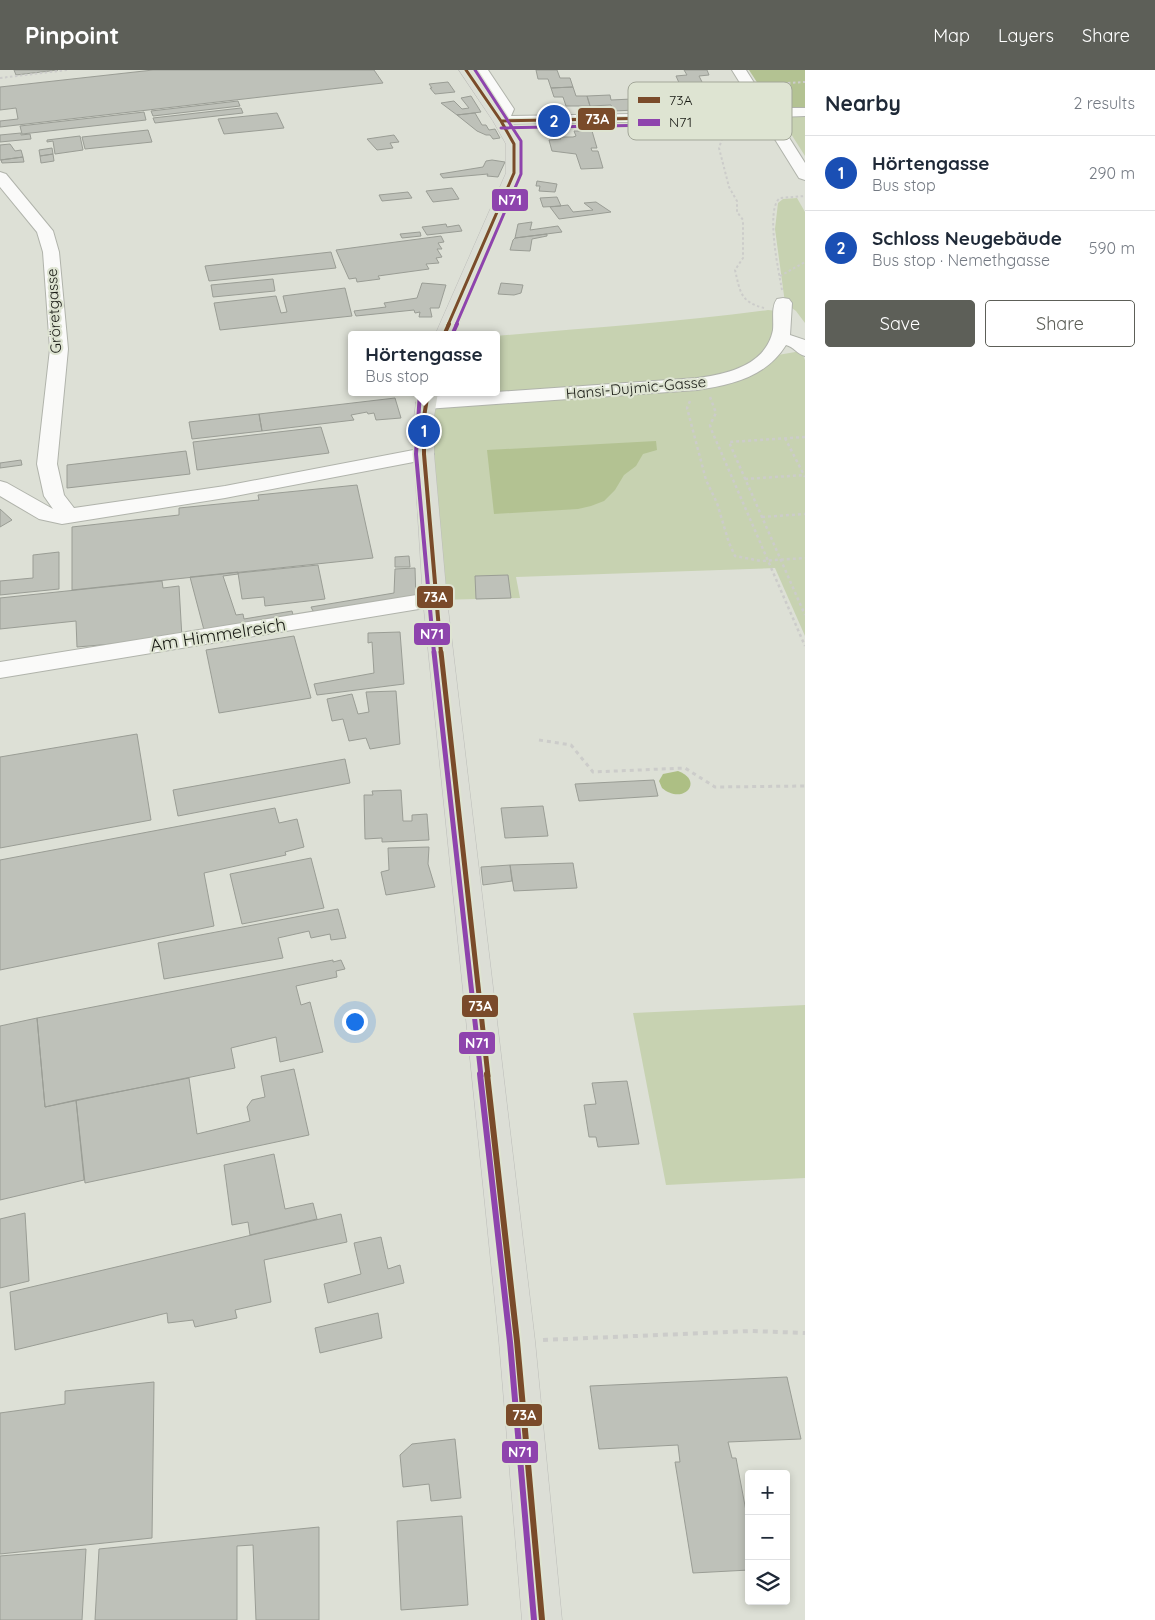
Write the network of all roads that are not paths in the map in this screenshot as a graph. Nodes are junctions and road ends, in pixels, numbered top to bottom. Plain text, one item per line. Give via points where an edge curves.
1 (466, 70) edge
2 (481, 70) edge
3 (739, 70) edge
4 (746, 82) edge
5 (805, 112) edge
6 (792, 113) edge
7 (628, 118) edge
8 (501, 121) junction
9 (783, 140) edge
10 (805, 175) edge
11 (0, 177) edge
12 (783, 307) road end
13 (446, 331) edge
14 (780, 338) junction
15 (805, 350) edge
16 (500, 395) edge
17 (478, 396) edge
18 (427, 398) edge
19 (424, 454) junction
20 (0, 487) edge
21 (69, 516) junction
22 (435, 600) junction
23 (0, 670) edge
24 (542, 1620) edge

1 - 8 main road
2 - 8 street via 507,109
3 - 4 street
5 - 6 street
7 - 8 street
8 - 13 main road via 515,148 514,173
9 - 10 street
11 - 21 street, Gröretgasse via 45,231 51,252 58,348 46,464 54,496
12 - 14 street, Hansi-Dujmic-Gasse
14 - 15 street via 798,343
14 - 16 street, Hansi-Dujmic-Gasse via 763,363 705,387
17 - 18 street, Hansi-Dujmic-Gasse
18 - 19 main road
19 - 21 street via 225,492
19 - 22 main road
20 - 21 street via 46,514
22 - 23 street, Am Himmelreich
22 - 24 main road via 517,1341

